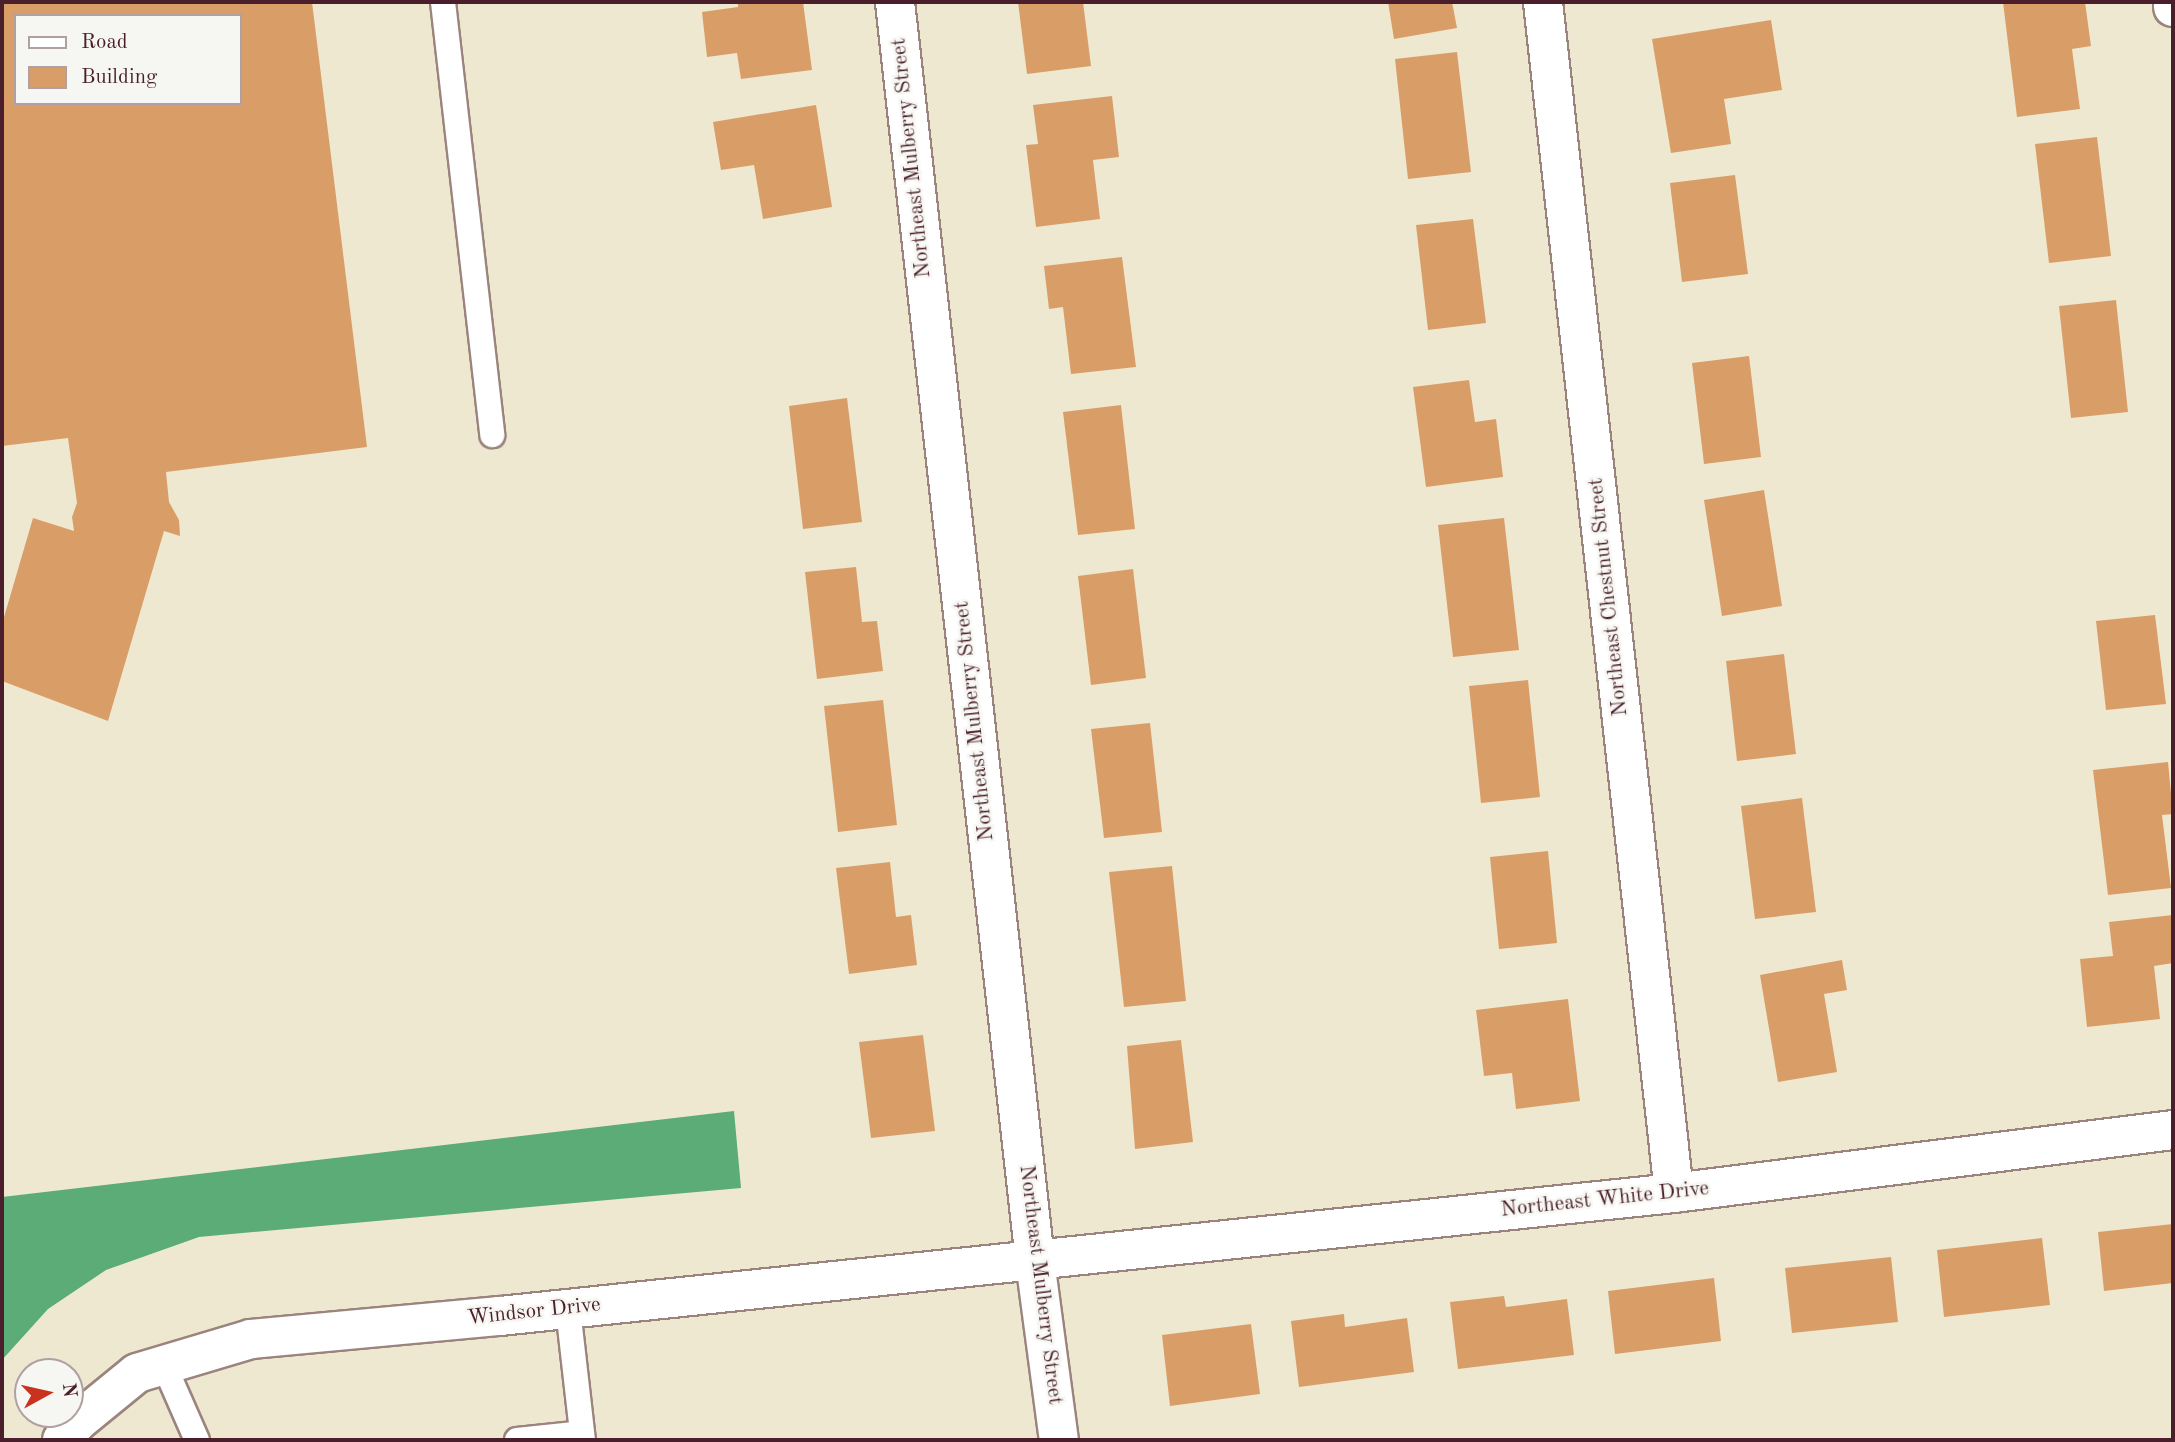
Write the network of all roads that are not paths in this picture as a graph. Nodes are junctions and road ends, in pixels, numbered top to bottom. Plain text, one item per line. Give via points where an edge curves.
1 (443, 2) edge
2 (895, 2) edge
3 (1543, 2) edge
4 (2173, 2) edge
5 (2173, 8) edge
6 (492, 435) dead end
7 (2173, 1130) edge
8 (1674, 1193) junction
9 (1035, 1261) junction
10 (568, 1309) junction
11 (164, 1365) junction
12 (583, 1436) edge
13 (62, 1440) edge
14 (197, 1440) edge
15 (517, 1440) edge
16 (1059, 1440) edge

1 - 6 lane
2 - 9 street, Northeast Mulberry Street
3 - 8 street, Northeast Chestnut Street
4 - 5 street
7 - 8 street, Northeast White Drive
8 - 9 street, Northeast White Drive
9 - 10 street, Windsor Drive
9 - 16 street, Northeast Mulberry Street
10 - 11 street, Windsor Drive via 251,1339
10 - 12 lane
11 - 13 street, Windsor Drive via 137,1373
11 - 14 lane
12 - 15 lane

